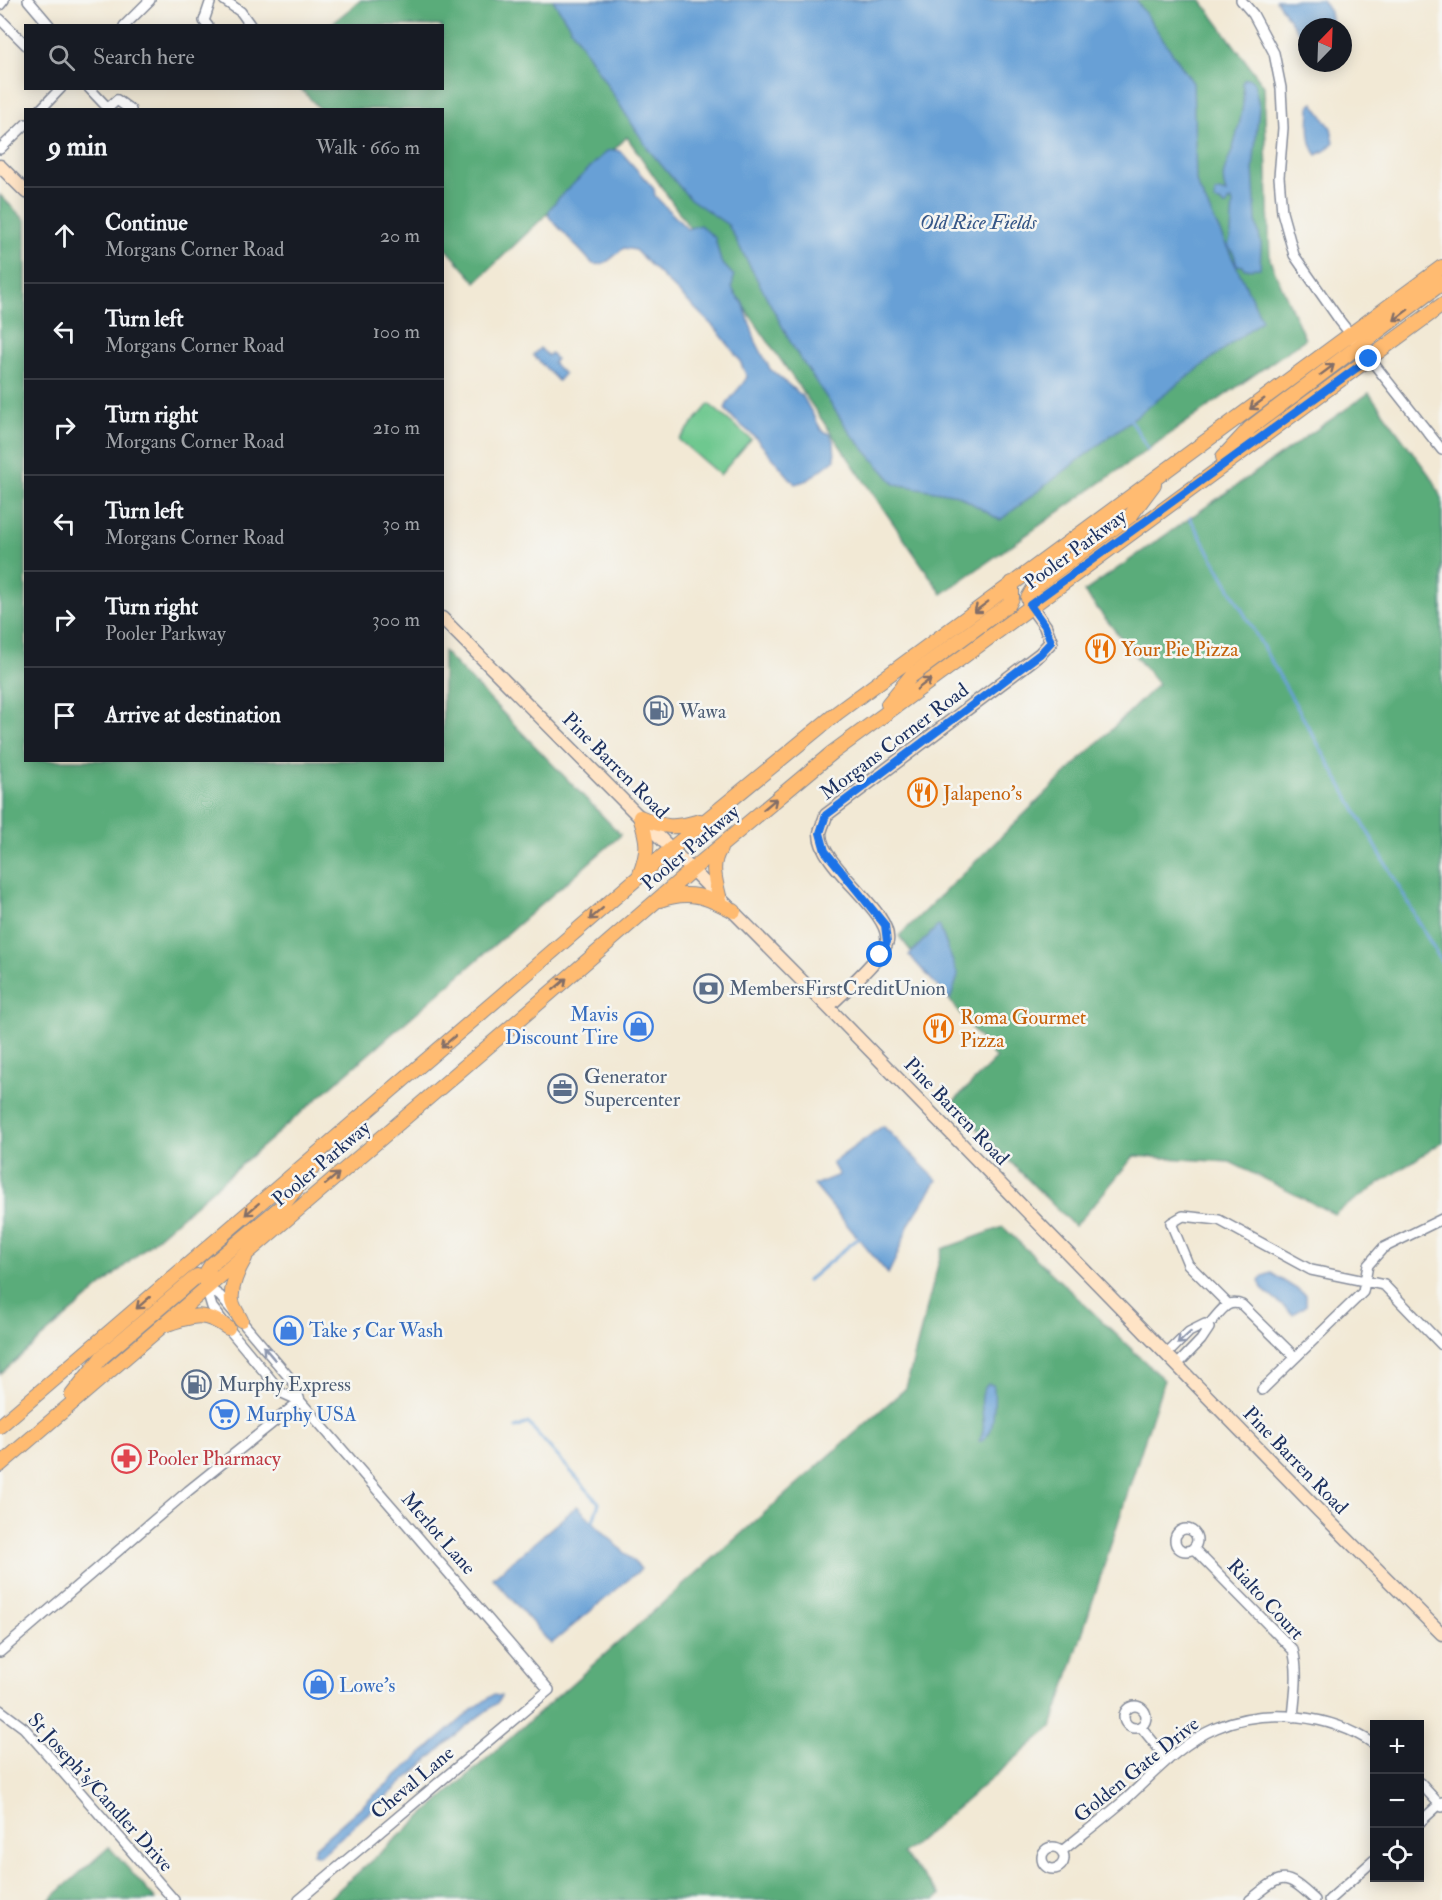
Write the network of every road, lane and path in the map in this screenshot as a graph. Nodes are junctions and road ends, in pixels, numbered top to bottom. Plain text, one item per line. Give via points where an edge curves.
1 (4, 0) edge
2 (28, 0) edge
3 (150, 0) edge
4 (224, 0) edge
5 (1241, 0) edge
6 (208, 2) edge
7 (0, 5) edge
8 (0, 19) edge
9 (48, 24) edge
10 (126, 24) edge
11 (206, 24) edge
12 (250, 24) edge
13 (24, 43) edge
14 (59, 90) edge
15 (91, 90) edge
16 (42, 108) edge
17 (106, 108) edge
18 (128, 108) edge
19 (24, 126) edge
20 (0, 149) edge
21 (0, 166) edge
22 (24, 190) edge
23 (1442, 267) edge
24 (1442, 283) edge
25 (1442, 305) edge
26 (1355, 340) junction
27 (1369, 359) junction
28 (1442, 450) edge
29 (1163, 473) junction
30 (1205, 478) junction
31 (1012, 583) junction
32 (1030, 605) junction
33 (444, 620) edge
34 (876, 720) junction
35 (640, 817) junction
36 (707, 819) junction
37 (726, 842) junction
38 (671, 849) junction
39 (693, 869) junction
40 (640, 876) junction
41 (719, 896) junction
42 (656, 902) junction
43 (734, 911) junction
44 (828, 1007) junction
45 (340, 1134) junction
46 (1442, 1219) edge
47 (250, 1250) junction
48 (187, 1265) junction
49 (1366, 1281) junction
50 (202, 1282) junction
51 (1228, 1304) junction
52 (241, 1320) junction
53 (1209, 1324) junction
54 (163, 1325) junction
55 (228, 1328) junction
56 (1442, 1345) edge
57 (1166, 1355) junction
58 (1295, 1357) junction
59 (1177, 1365) junction
60 (1262, 1390) dead end
61 (300, 1401) junction
62 (54, 1419) junction
63 (0, 1426) edge
64 (0, 1465) edge
65 (1193, 1548) dead end
66 (1442, 1634) edge
67 (0, 1652) edge
68 (549, 1690) joint
69 (0, 1710) edge
70 (1293, 1717) junction
71 (1141, 1727) dead end
72 (1370, 1742) edge
73 (1168, 1760) junction
74 (1424, 1789) edge
75 (1441, 1805) edge
76 (1424, 1818) edge
77 (1062, 1851) dead end
78 (1370, 1864) edge
79 (174, 1900) edge
80 (299, 1900) edge
81 (1250, 1900) edge
82 (1315, 1900) edge
83 (1329, 1900) edge

1 - 7 street
2 - 9 street
3 - 10 street
4 - 6 street
4 - 12 street via 242,12
5 - 26 street via 1274,53 1281,88 1282,212 1294,255
6 - 11 street
8 - 13 street
14 - 16 street
15 - 17 street
17 - 18 street via 117,100
19 - 20 street
21 - 22 main road
23 - 26 main road, Pooler Parkway
24 -> 26 main road
25 - 27 main road, Pooler Parkway
26 - 27 street
26 -> 29 main road, Pooler Parkway
30 -> 26 main road via 1250,428
27 - 28 street
27 - 30 main road, Pooler Parkway
29 - 31 main road, Pooler Parkway
29 - 32 main road via 1131,515 1035,586 1028,598
30 - 32 main road, Pooler Parkway
31 - 34 main road via 1009,604 911,676
31 -> 36 main road, Pooler Parkway via 837,713
34 -> 32 main road, Pooler Parkway
32 - 44 main road, Morgans Corner Road via 1051,642 1040,654 826,815 820,833 825,851 885,925 887,942 880,955
33 - 35 main road, Pine Barren Road
37 -> 34 main road, Pooler Parkway
35 - 36 main road via 667,827
35 - 38 main road, Pine Barren Road
35 - 40 main road via 648,848
36 - 38 main road, Pooler Parkway
37 - 39 main road, Pooler Parkway
37 - 41 main road via 714,865
38 - 39 main road, Pine Barren Road
38 - 40 main road, Pooler Parkway
39 - 41 main road, Pine Barren Road
39 - 42 main road, Pooler Parkway
40 -> 45 main road, Pooler Parkway
41 - 43 main road, Pine Barren Road
42 - 43 main road via 687,894
47 -> 42 main road, Pooler Parkway
43 - 44 main road, Pine Barren Road
44 - 57 main road, Pine Barren Road
45 -> 48 main road, Pooler Parkway
45 - 50 main road via 284,1204 211,1265
46 - 49 street via 1386,1246 1368,1265
47 - 50 main road, Pooler Parkway
47 - 52 main road via 234,1285 232,1302
48 - 50 street, Merlot Lane
48 -> 63 main road, Pooler Parkway
49 - 51 street via 1311,1270 1223,1221 1179,1217 1171,1222 1186,1260
49 - 56 street via 1384,1285
49 - 58 street via 1363,1292
50 - 52 street, Merlot Lane
50 - 54 main road, Pooler Parkway
50 - 55 street, Merlot Lane via 212,1307
50 - 62 main road via 102,1357
51 - 53 street
51 - 58 street via 1238,1303 1246,1308
61 -> 52 street, Merlot Lane via 294,1383
53 -> 57 street via 1189,1332
53 - 59 street via 1204,1337
54 - 55 main road via 204,1316
54 - 62 main road, Pooler Parkway
55 - 61 street, Merlot Lane via 282,1393
57 - 59 main road, Pine Barren Road
58 - 60 street
59 - 66 main road, Pine Barren Road
61 - 67 street
61 - 68 street, Merlot Lane
62 - 64 main road, Pooler Parkway
65 - 70 street, Rialto Court via 1293,1650 1297,1674
68 - 80 street, Cheval Lane
69 - 79 street, St Joseph's/Candler Drive via 24,1728
70 - 72 street, Golden Gate Drive via 1336,1726
70 - 73 street, Golden Gate Drive via 1247,1719 1216,1728
71 - 73 street
73 - 77 street, Golden Gate Drive
74 - 75 street
75 - 76 street
78 - 83 street
81 - 82 street via 1271,1882 1282,1879 1296,1882

